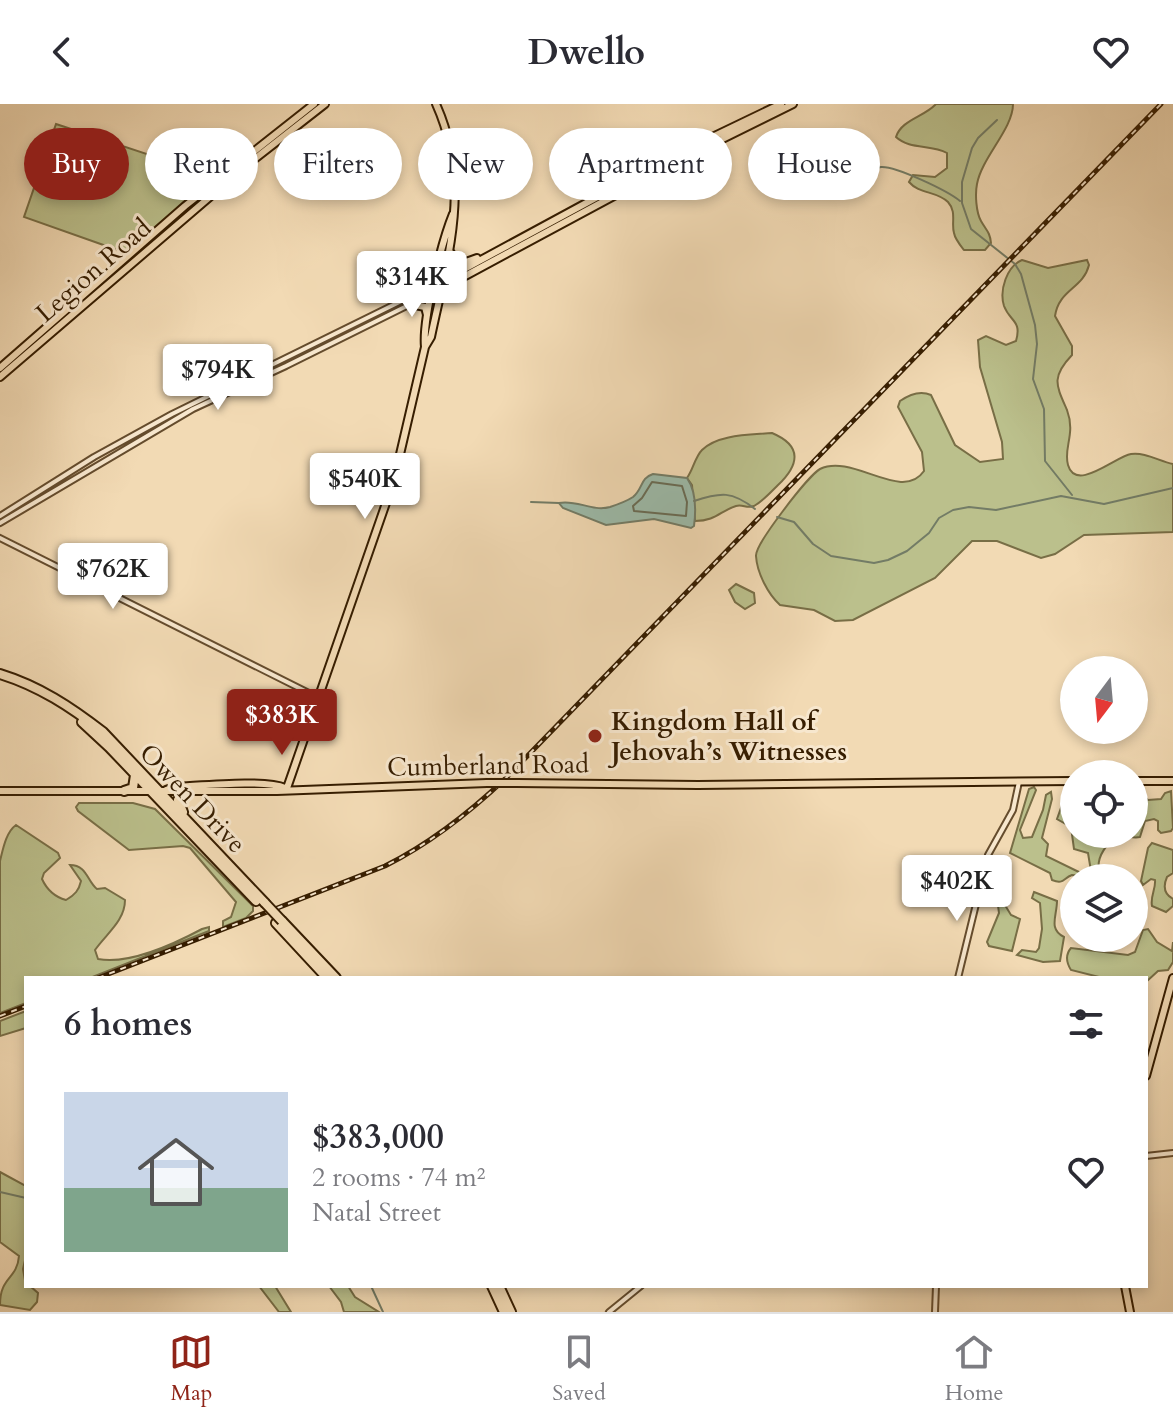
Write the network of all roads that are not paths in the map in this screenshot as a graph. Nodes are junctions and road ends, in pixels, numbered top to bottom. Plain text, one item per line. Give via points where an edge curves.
1 (436, 104) edge
2 (781, 104) edge
3 (793, 104) edge
4 (316, 106) edge
5 (731, 128) edge
6 (732, 133) edge
7 (258, 150) edge
8 (258, 154) edge
9 (198, 200) edge
10 (201, 200) edge
11 (596, 200) edge
12 (606, 200) edge
13 (454, 210) junction
14 (452, 238) junction
15 (506, 246) junction
16 (139, 247) junction
17 (442, 281) junction
18 (104, 287) junction
19 (435, 289) junction
20 (410, 304) junction
21 (428, 316) junction
22 (34, 344) junction
23 (425, 347) junction
24 (4, 370) edge
25 (0, 377) edge
26 (0, 516) edge
27 (0, 523) edge
28 (0, 538) edge
29 (1, 676) edge
30 (319, 698) junction
31 (135, 774) junction
32 (1060, 781) edge
33 (1148, 781) edge
34 (1173, 781) edge
35 (1019, 782) junction
36 (287, 788) junction
37 (157, 790) junction
38 (0, 791) edge
39 (124, 791) junction
40 (185, 792) junction
41 (192, 826) junction
42 (262, 904) junction
43 (279, 922) junction
44 (325, 976) edge
45 (334, 976) edge
46 (958, 976) edge
47 (1173, 978) edge
48 (1148, 1069) edge
49 (1173, 1153) edge
50 (1148, 1156) edge
51 (493, 1288) edge
52 (500, 1288) edge
53 (639, 1288) edge
54 (936, 1288) edge
55 (1125, 1288) edge
56 (504, 1312) edge
57 (511, 1312) edge
58 (609, 1312) edge
59 (935, 1312) edge
60 (1130, 1312) edge

1 - 13 main road via 454,161
2 - 5 main road
3 - 6 main road
4 - 7 main road, Legion Road
4 - 8 main road, Legion Road
9 - 16 main road, Legion Road
10 - 18 main road, Legion Road
11 - 15 main road
12 - 19 main road
13 - 14 main road
13 - 19 main road
14 - 15 main road via 452,257 463,263
14 - 17 main road
15 - 17 main road
16 - 18 main road via 141,251
16 - 22 main road, Legion Road
17 - 19 main road
18 - 22 main road, Legion Road
19 - 20 street
19 - 21 main road
19 - 23 main road via 431,337
19 - 26 street via 172,414
20 - 21 main road via 425,307
20 - 27 street via 190,411
21 - 23 main road
22 - 24 main road, Legion Road
23 - 30 main road via 394,480
24 - 25 main road, Legion Road
28 - 30 street
29 - 31 highway, Owen Drive via 72,715
29 - 37 highway, Owen Drive via 73,709 103,732
30 - 36 main road
31 - 37 highway, Owen Drive
31 - 39 highway via 133,788
32 - 35 main road, Cumberland Road
33 - 34 main road
35 - 36 main road, Cumberland Road, bridge
35 - 46 street via 1013,810 988,855
36 - 37 main road, Cumberland Road via 277,784
36 - 40 main road, Cumberland Road
37 - 39 main road, Cumberland Road
37 - 40 main road, Cumberland Road
37 - 41 highway, Owen Drive
37 - 42 highway, Owen Drive
38 - 39 main road, Cumberland Road
40 - 41 highway via 178,800
41 - 42 highway, Owen Drive
42 - 43 highway, Owen Drive, bridge
43 - 44 highway, Owen Drive
43 - 45 highway, Owen Drive
47 - 48 main road
49 - 50 street
51 - 56 highway
52 - 57 highway
53 - 58 street
54 - 59 street
55 - 60 main road

